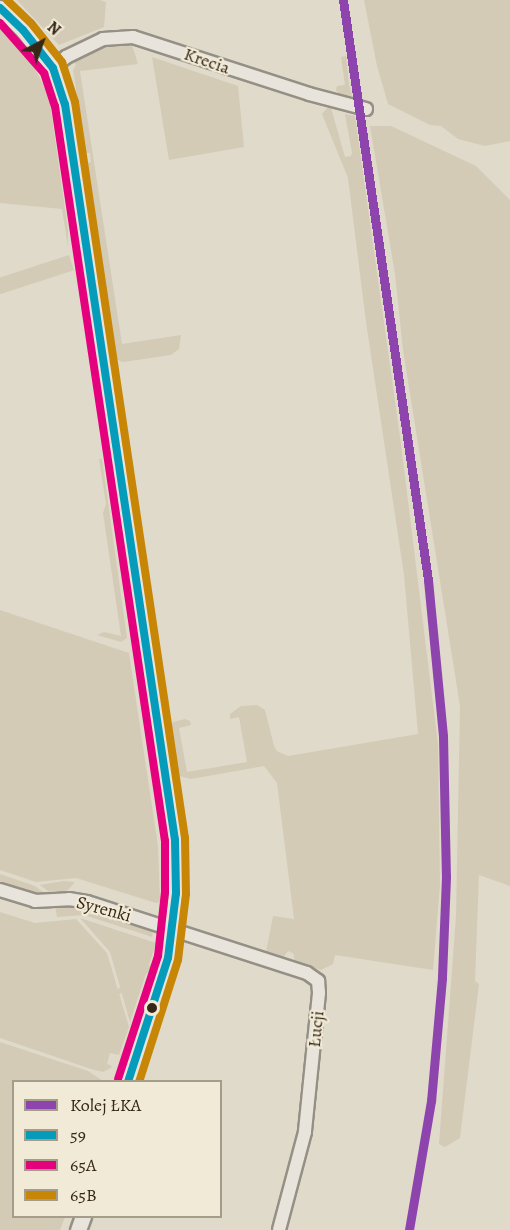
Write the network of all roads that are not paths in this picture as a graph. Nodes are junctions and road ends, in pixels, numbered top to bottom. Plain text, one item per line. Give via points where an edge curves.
1 (0, 8) edge
2 (52, 68) junction
3 (366, 109) dead end
4 (0, 890) edge
5 (172, 929) junction
6 (129, 1080) edge
7 (279, 1230) edge

1 - 2 street
2 - 3 street, Krecia via 103,39 133,37
2 - 5 street via 65,104 172,822 176,889
4 - 5 street, Syrenki via 35,901 80,900
5 - 6 street via 164,972
5 - 7 street, Łucji via 307,973 320,985 305,1132

